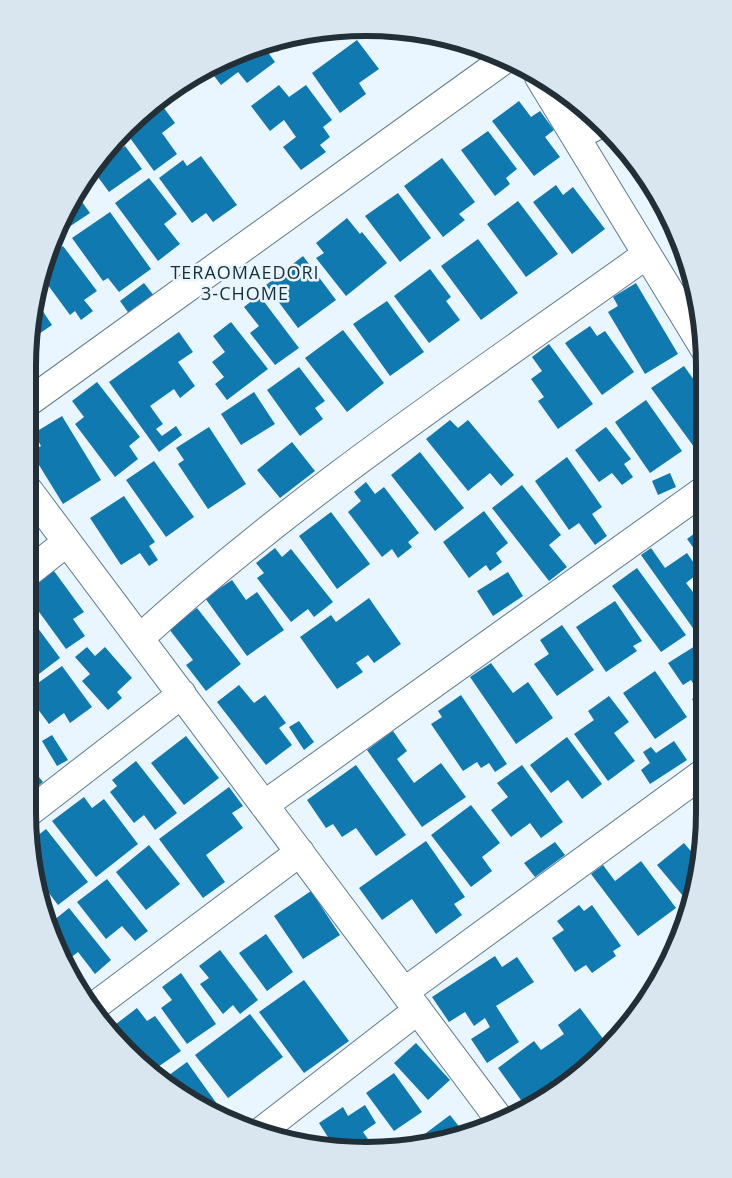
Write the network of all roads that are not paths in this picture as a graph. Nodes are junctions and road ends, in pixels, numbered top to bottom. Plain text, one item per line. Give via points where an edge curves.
1 (498, 64) edge
2 (548, 91) edge
3 (593, 127) edge
4 (576, 136) junction
5 (646, 255) junction
6 (694, 332) edge
7 (36, 397) edge
8 (696, 496) edge
9 (36, 500) edge
10 (68, 542) junction
11 (36, 567) edge
12 (140, 638) junction
13 (182, 694) junction
14 (696, 779) edge
15 (264, 805) junction
16 (36, 807) edge
17 (300, 852) junction
18 (411, 1001) junction
19 (98, 1004) edge
20 (496, 1115) edge
21 (267, 1126) edge

1 - 7 street
2 - 4 street
3 - 4 street
4 - 5 street
5 - 6 street
5 - 12 street via 367,456 200,583
8 - 15 street
9 - 10 street
10 - 11 street
10 - 12 street
12 - 13 street
13 - 15 street
13 - 16 street
14 - 18 street
15 - 17 street
17 - 18 street
17 - 19 street
18 - 20 street
18 - 21 street

